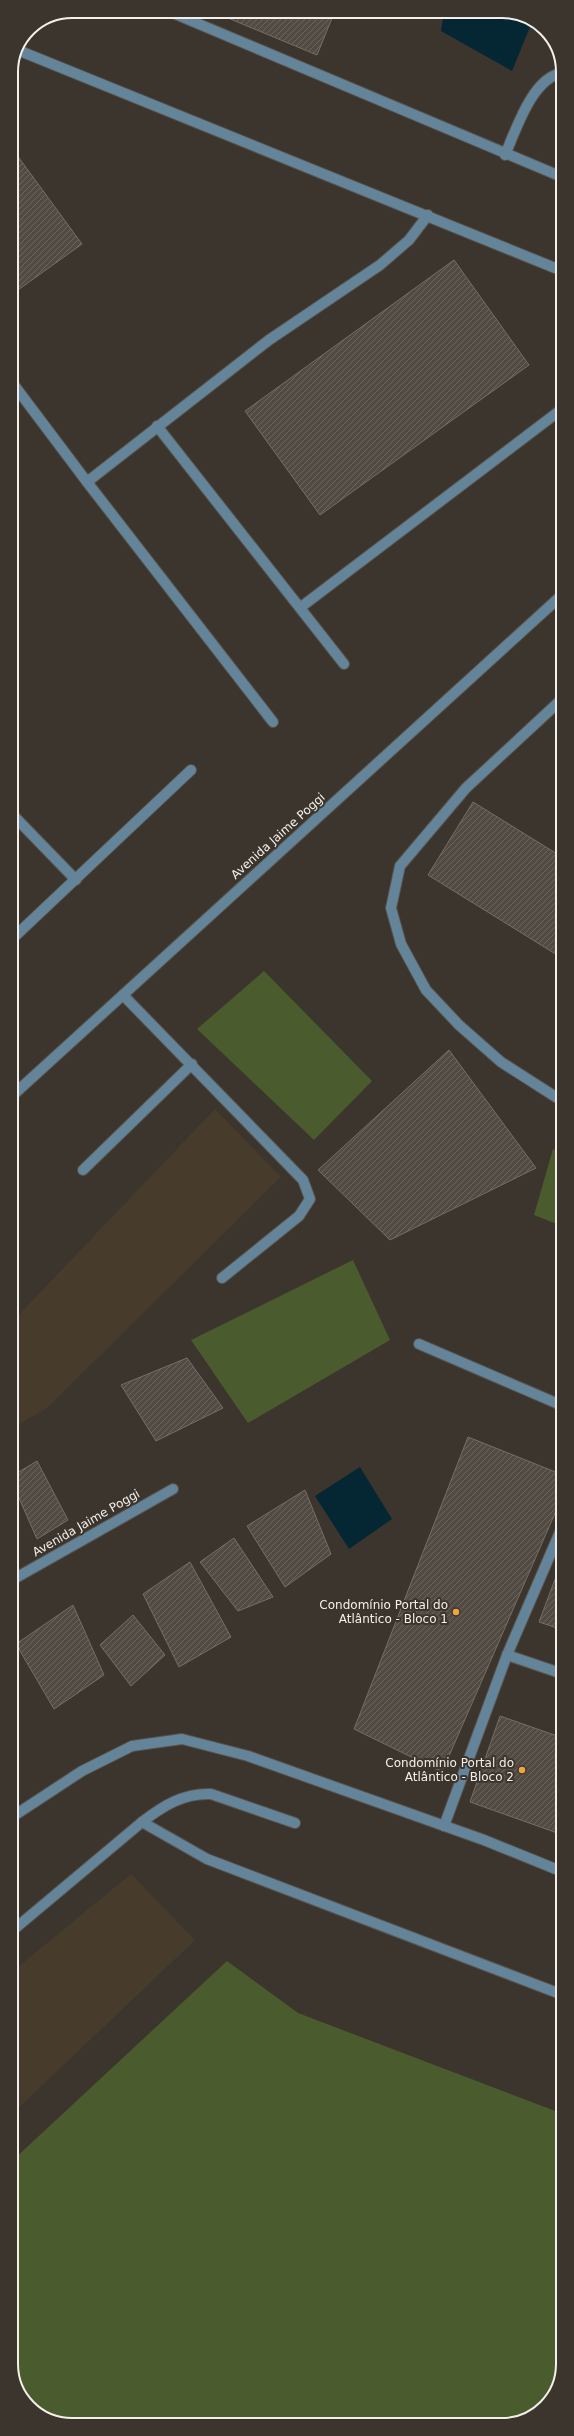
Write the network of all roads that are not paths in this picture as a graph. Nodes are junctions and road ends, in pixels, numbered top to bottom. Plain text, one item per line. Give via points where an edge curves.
1 (184, 18) edge
2 (22, 52) edge
3 (556, 76) edge
4 (505, 155) junction
5 (556, 175) edge
6 (428, 215) junction
7 (555, 268) dead end
8 (18, 390) edge
9 (556, 414) edge
10 (157, 426) junction
11 (87, 482) junction
12 (556, 599) edge
13 (301, 607) junction
14 (344, 664) dead end
15 (556, 705) edge
16 (272, 722) dead end
17 (191, 770) dead end
18 (18, 820) edge
19 (76, 880) junction
20 (18, 934) edge
21 (123, 995) junction
22 (192, 1064) junction
23 (18, 1091) edge
24 (556, 1097) edge
25 (83, 1170) dead end
26 (222, 1278) dead end
27 (419, 1344) dead end
28 (556, 1403) edge
29 (173, 1489) dead end
30 (556, 1542) edge
31 (18, 1577) edge
32 (508, 1655) junction
33 (556, 1672) edge
34 (18, 1813) edge
35 (142, 1822) junction
36 (295, 1823) dead end
37 (444, 1826) junction
38 (556, 1869) edge
39 (18, 1925) edge
40 (556, 1992) edge

1 - 4 street
2 - 6 street
3 - 4 street via 544,81 529,101
4 - 5 street
6 - 7 street
6 - 10 street via 408,240 380,265 269,340
8 - 11 street
9 - 13 street
10 - 11 street
10 - 13 street
11 - 16 street
12 - 21 street, Avenida Jaime Poggi
13 - 14 street
15 - 24 street via 466,788 400,866 391,908 401,944 426,990 459,1025 501,1062
17 - 19 street
18 - 19 street
19 - 20 street
21 - 22 street
21 - 23 street, Avenida Jaime Poggi
22 - 25 street
22 - 26 street via 303,1180 310,1199 299,1216
27 - 28 street
29 - 31 street, Avenida Jaime Poggi
30 - 32 street
32 - 33 street
32 - 37 street
34 - 37 street via 82,1772 132,1746 182,1740 248,1756
35 - 36 street via 166,1804 197,1793 211,1794
35 - 39 street
35 - 40 street via 207,1859
37 - 38 street

